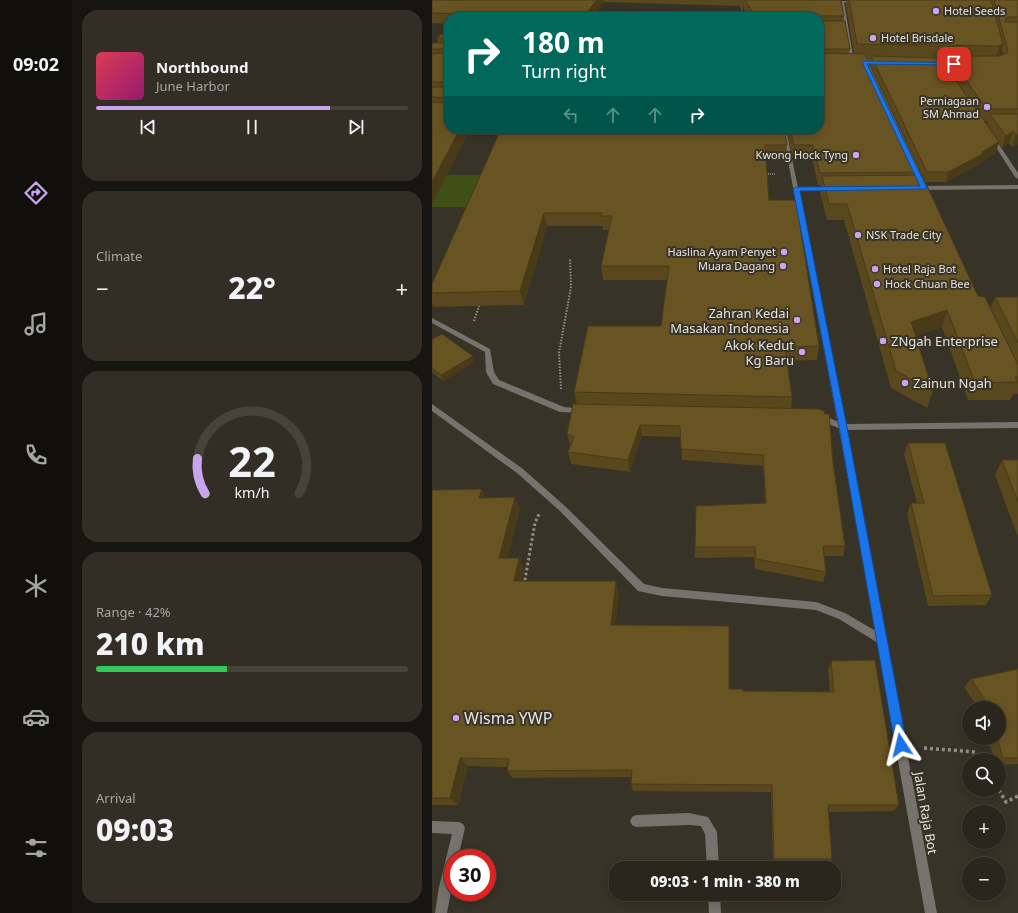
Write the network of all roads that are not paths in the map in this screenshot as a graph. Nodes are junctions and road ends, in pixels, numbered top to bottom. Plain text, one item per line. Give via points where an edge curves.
1 (846, 0) edge
2 (832, 2) edge
3 (842, 2) junction
4 (853, 2) junction
5 (861, 2) edge
6 (839, 29) edge
7 (846, 29) junction
8 (846, 62) edge
9 (852, 62) junction
10 (858, 62) edge
11 (785, 134) edge
12 (989, 135) edge
13 (1018, 177) edge
14 (920, 181) edge
15 (1018, 187) edge
16 (908, 188) edge
17 (924, 188) junction
18 (796, 189) junction
19 (836, 189) edge
20 (927, 195) edge
21 (432, 320) edge
22 (432, 407) edge
23 (587, 411) edge
24 (811, 416) edge
25 (1018, 425) edge
26 (843, 427) junction
27 (882, 640) junction
28 (636, 821) dead end
29 (432, 826) edge
30 (713, 861) edge
31 (714, 901) edge
32 (441, 913) edge
33 (714, 913) edge
34 (931, 913) edge

1 - 4 street
2 - 3 street
3 - 4 street
3 - 7 street
4 - 5 street
6 - 7 street
7 - 9 street
8 - 9 street
9 - 10 street
11 - 18 street, Jalan Raja Bot
12 - 13 street
14 - 17 street
15 - 17 street
16 - 17 street
17 - 20 street
18 - 19 street
18 - 26 street, Jalan Raja Bot
21 - 23 street via 488,351 490,372 496,382 563,410
22 - 27 street via 520,471 563,509 641,588 816,606 842,616
24 - 26 street via 819,416
25 - 26 street
26 - 27 street, Jalan Raja Bot
27 - 34 street, Jalan Raja Bot
28 - 30 street via 704,821 712,832
29 - 32 street via 459,828
31 - 33 street

